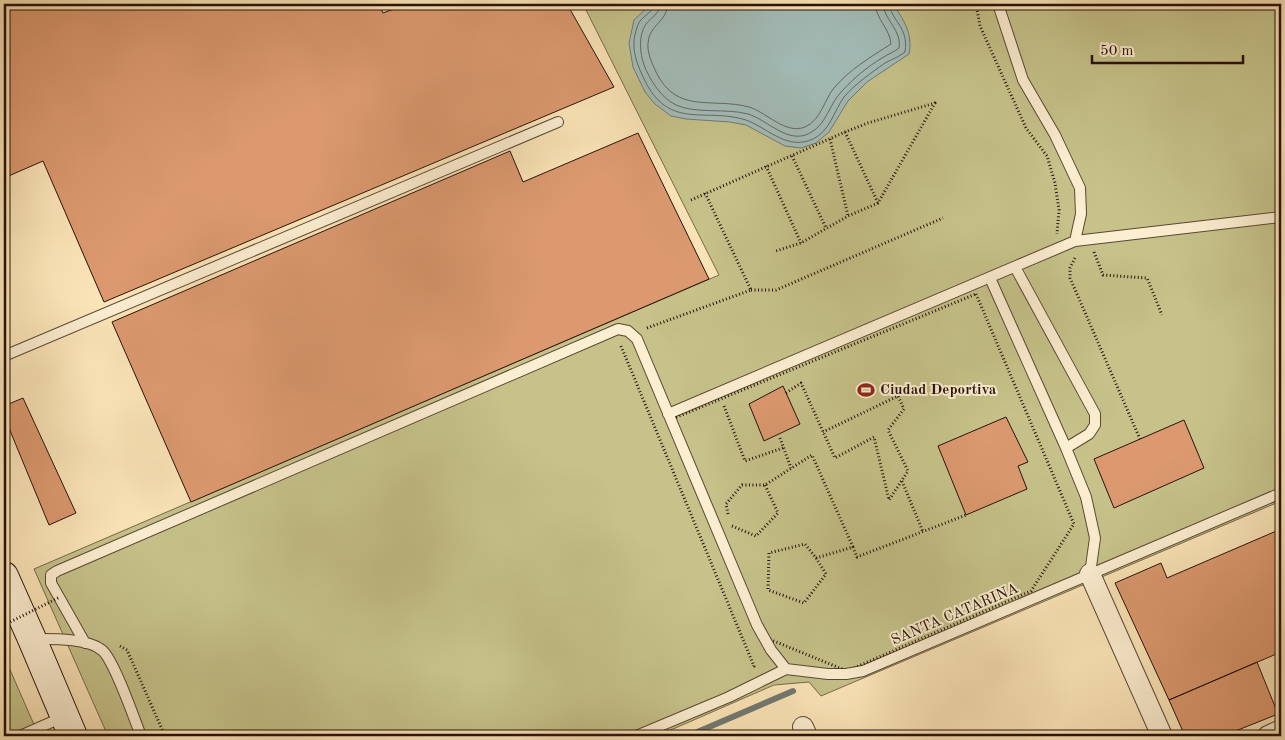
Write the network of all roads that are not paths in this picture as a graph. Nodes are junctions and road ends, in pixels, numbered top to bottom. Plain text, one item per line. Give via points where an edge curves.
1 (998, 4) edge
2 (558, 122) dead end
3 (1281, 216) edge
4 (1075, 240) junction
5 (1015, 267) junction
6 (990, 278) junction
7 (4, 356) edge
8 (668, 414) junction
9 (1066, 448) junction
10 (1281, 493) edge
11 (1090, 574) junction
12 (4, 576) edge
13 (32, 639) junction
14 (86, 643) junction
15 (786, 669) junction
16 (69, 727) edge
17 (1281, 730) edge
18 (20, 736) edge
19 (141, 736) edge
20 (636, 736) edge
21 (1162, 736) edge
22 (1268, 736) edge

1 - 4 lane via 1023,80 1055,135 1080,188 1081,214
2 - 7 lane
3 - 4 lane
4 - 5 lane
5 - 6 lane
5 - 9 lane via 1095,414 1095,426 1089,434
6 - 8 lane
6 - 9 lane
8 - 14 lane via 637,339 628,331 618,329 57,571 51,575 50,583
8 - 15 lane via 757,625 770,650
9 - 11 lane via 1086,497 1095,538
10 - 11 lane, SANTA CATARINA
11 - 15 lane, SANTA CATARINA via 863,670 828,674
11 - 21 street
12 - 13 street
13 - 14 lane
13 - 16 street
14 - 19 lane via 102,650 112,665
15 - 20 lane
16 - 18 lane
17 - 22 street

